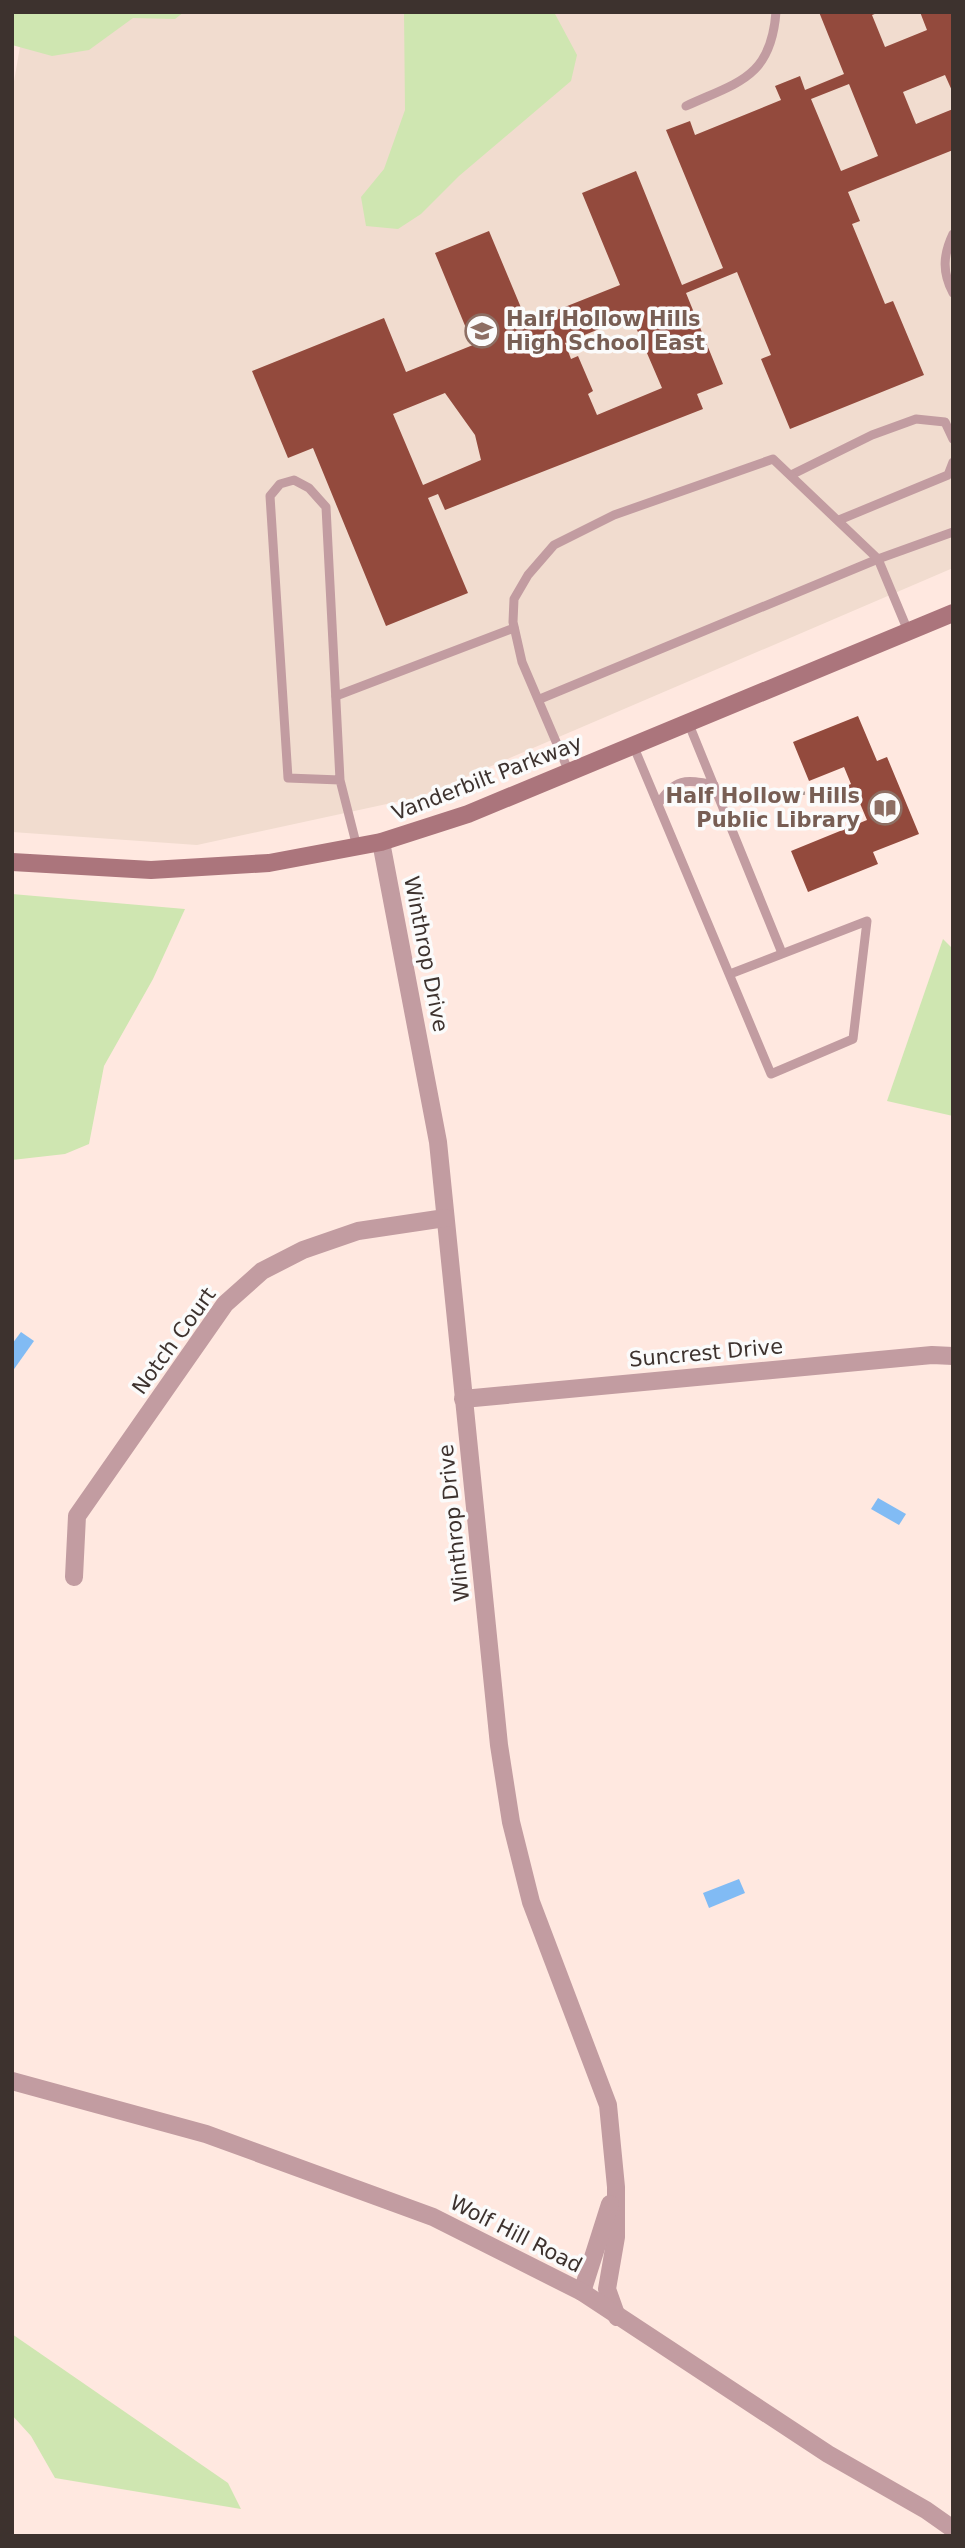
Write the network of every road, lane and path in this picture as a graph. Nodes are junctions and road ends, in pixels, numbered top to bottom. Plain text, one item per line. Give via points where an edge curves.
1 (776, 12) edge
2 (685, 106) dead end
3 (953, 234) edge
4 (953, 293) edge
5 (953, 439) edge
6 (953, 462) edge
7 (791, 475) junction
8 (839, 520) junction
9 (953, 532) edge
10 (878, 559) junction
11 (953, 613) edge
12 (514, 628) junction
13 (908, 631) junction
14 (336, 696) junction
15 (540, 699) junction
16 (688, 722) junction
17 (633, 745) junction
18 (569, 772) junction
19 (340, 780) junction
20 (714, 785) junction
21 (760, 791) dead end
22 (846, 792) dead end
23 (658, 804) junction
24 (381, 842) junction
25 (357, 847) junction
26 (12, 862) edge
27 (782, 953) junction
28 (730, 974) junction
29 (444, 1218) junction
30 (953, 1356) edge
31 (463, 1399) junction
32 (74, 1577) dead end
33 (12, 2081) edge
34 (616, 2187) junction
35 (582, 2292) junction
36 (617, 2317) junction
37 (953, 2529) edge

1 - 2 lane via 769,51 762,63 743,79
3 - 4 lane via 944,263
5 - 7 lane via 945,422 916,419
6 - 8 lane via 948,475
7 - 8 lane
7 - 12 lane via 773,459 614,515 554,545 513,599
8 - 10 lane
9 - 10 lane
10 - 13 lane
10 - 15 lane
11 - 13 main road, Vanderbilt Parkway
12 - 14 lane
12 - 15 lane via 522,662
13 - 16 main road, Vanderbilt Parkway
14 - 19 lane
14 - 19 lane via 326,507 309,488 294,480 280,484 271,496 288,778
15 - 18 lane
16 - 17 main road, Vanderbilt Parkway
16 - 20 lane
17 - 18 main road, Vanderbilt Parkway
17 - 23 lane
18 - 24 main road, Vanderbilt Parkway via 468,814
19 - 25 lane
20 - 23 lane via 680,782 669,788
20 - 27 lane
21 - 22 path
23 - 28 lane
24 - 25 main road, Vanderbilt Parkway
24 - 29 street, Winthrop Drive via 438,1142
25 - 26 main road, Vanderbilt Parkway via 269,863 150,870
27 - 28 lane
27 - 28 lane via 867,921 853,1039 771,1074
29 - 31 street, Winthrop Drive
29 - 32 street, Notch Court via 358,1231 303,1250 262,1271 225,1304 77,1516
30 - 31 street, Suncrest Drive
31 - 34 street, Winthrop Drive via 511,1822 539,1924 608,2105
33 - 35 street, Wolf Hill Road via 206,2134 301,2167 433,2217
34 - 35 street, Winthrop Drive
34 - 36 street, Winthrop Drive via 616,2238 607,2289
35 - 36 street, Wolf Hill Road
36 - 37 street, Wolf Hill Road

